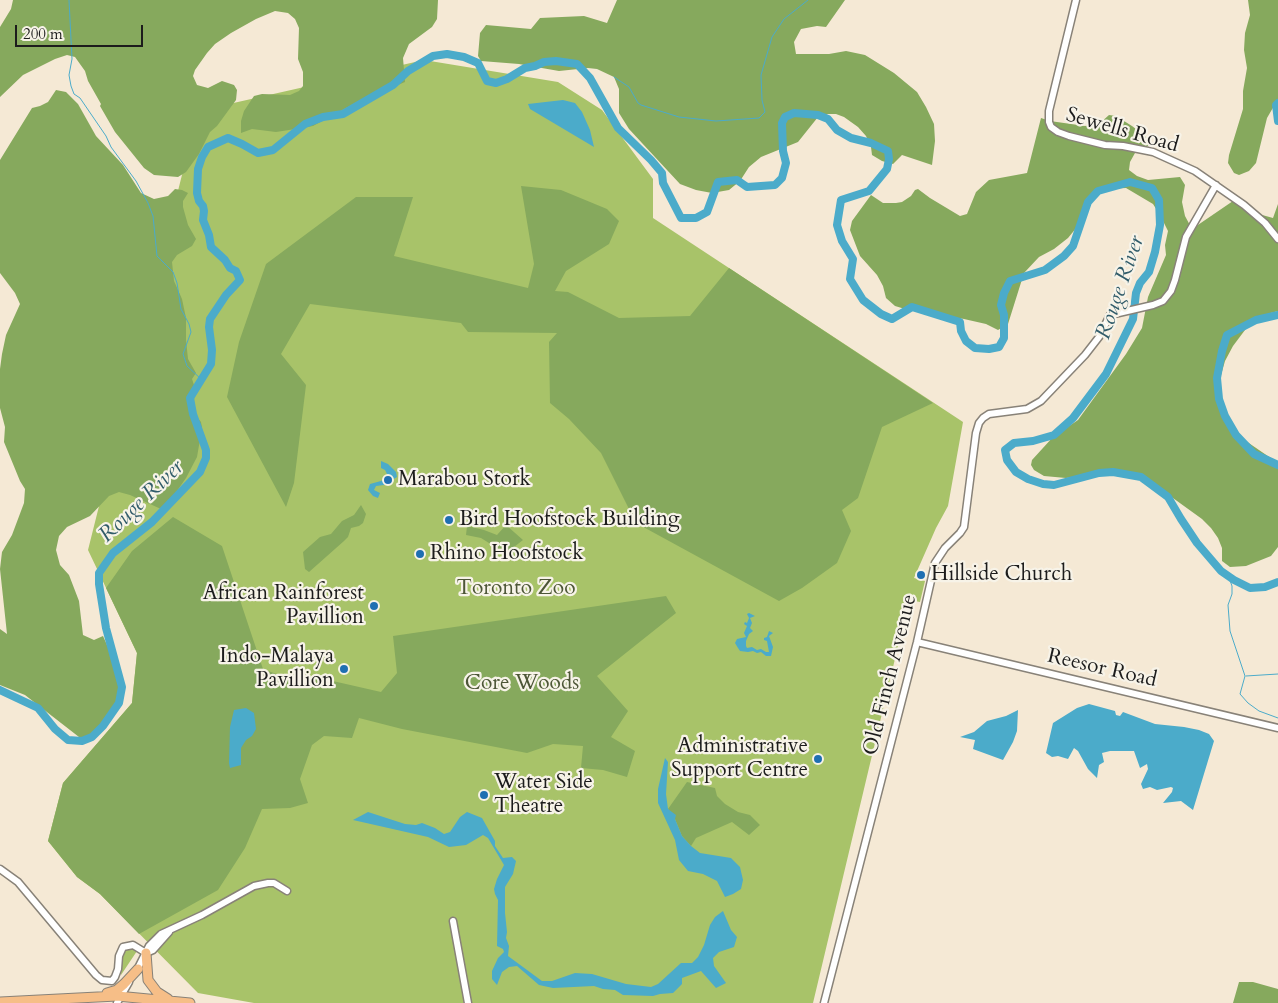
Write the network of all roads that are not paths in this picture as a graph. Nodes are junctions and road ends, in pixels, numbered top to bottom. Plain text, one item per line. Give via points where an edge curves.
1 (1076, 0) edge
2 (1216, 185) junction
3 (1278, 239) edge
4 (917, 642) junction
5 (1278, 728) edge
6 (0, 869) edge
7 (288, 890) dead end
8 (453, 921) dead end
9 (146, 954) junction
10 (138, 969) junction
11 (77, 998) junction
12 (119, 1000) edge
13 (170, 1001) junction
14 (0, 1002) edge
15 (190, 1003) edge
16 (468, 1003) edge
17 (824, 1003) edge

1 - 2 street, Sewells Road via 1049,111 1051,127 1069,136 1105,145 1153,152 1195,171
2 - 3 street, Sewells Road via 1258,217
2 - 4 street, Old Finch Avenue via 1186,237 1176,280 1163,301 1108,317 1099,337 1085,355 1041,401 1027,408 989,414 979,423 964,527 935,563
4 - 5 street, Reesor Road
4 - 17 street, Old Finch Avenue
6 - 9 street via 18,882 102,980 112,981 115,978 123,947 133,945
7 - 9 street via 268,883 254,886 171,930
8 - 16 street
9 - 10 street
9 - 13 main road via 148,980
10 - 11 main road via 117,990
10 - 12 street
11 - 12 main road
11 - 14 main road
12 - 13 main road
13 - 15 main road

